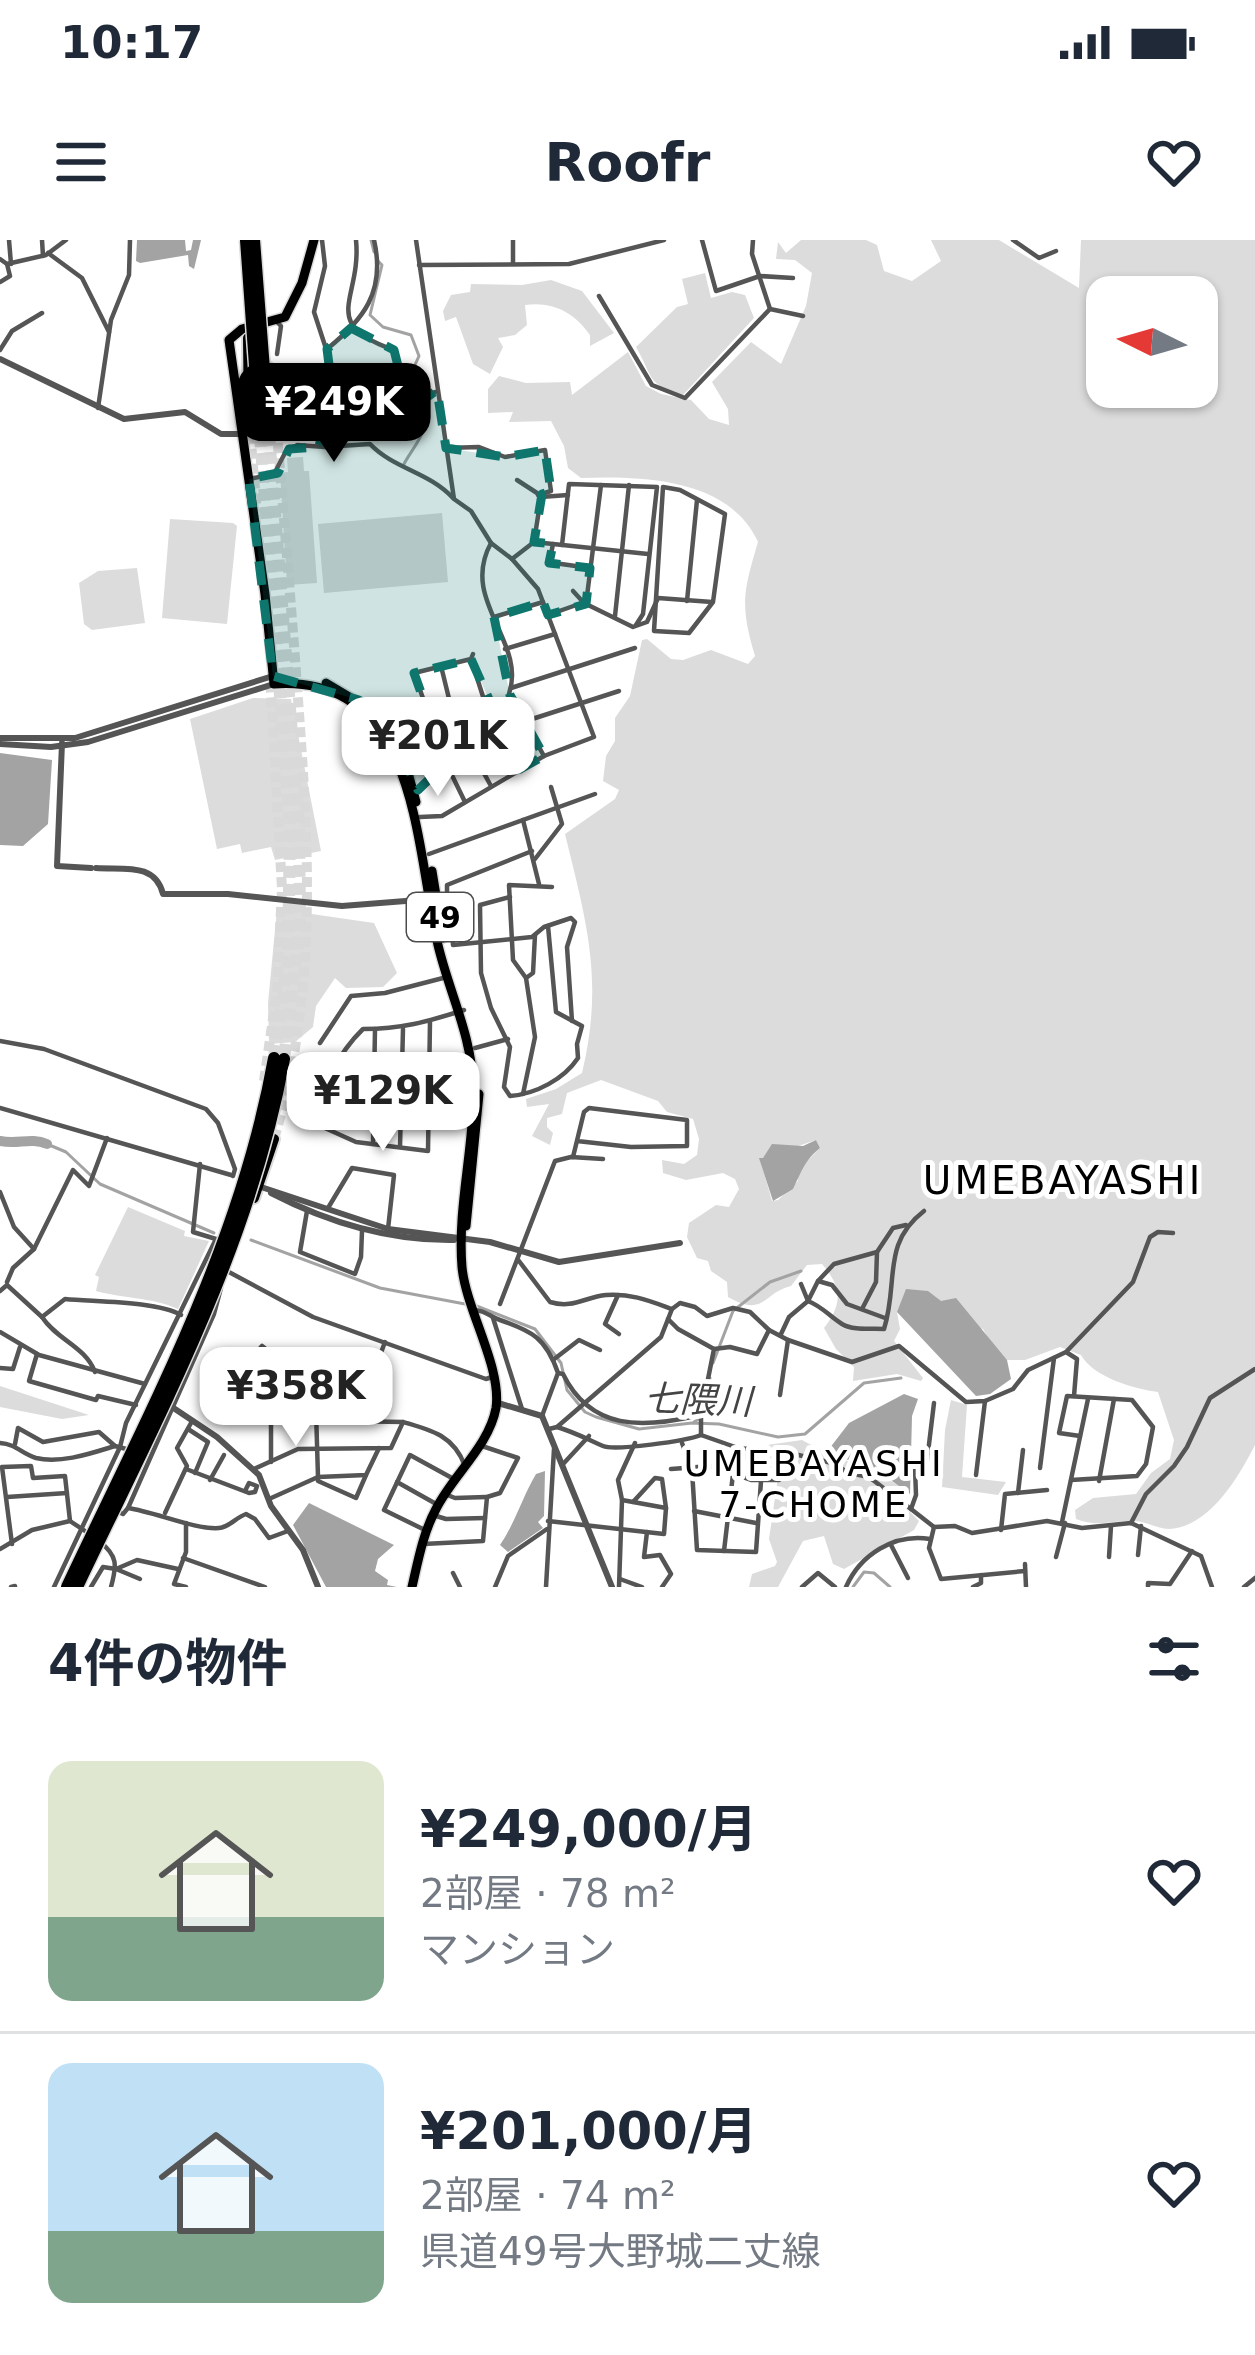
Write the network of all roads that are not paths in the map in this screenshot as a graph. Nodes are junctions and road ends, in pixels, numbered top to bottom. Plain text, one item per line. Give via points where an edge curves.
1 (9, 240) edge
2 (42, 240) edge
3 (66, 240) edge
4 (130, 240) edge
5 (249, 240) edge
6 (318, 240) edge
7 (356, 240) edge
8 (374, 240) edge
9 (416, 240) edge
10 (513, 240) edge
11 (622, 240) edge
12 (664, 240) edge
13 (702, 240) edge
14 (753, 240) edge
15 (1013, 240) edge
16 (625, 251) junction
17 (1056, 251) dead end
18 (46, 254) junction
19 (0, 259) edge
20 (9, 264) junction
21 (513, 264) junction
22 (419, 265) junction
23 (760, 276) junction
24 (793, 278) dead end
25 (0, 282) edge
26 (599, 296) dead end
27 (770, 309) junction
28 (42, 313) dead end
29 (802, 316) dead end
30 (277, 322) junction
31 (254, 326) junction
32 (351, 328) junction
33 (109, 332) junction
34 (326, 349) junction
35 (277, 354) dead end
36 (0, 355) edge
37 (437, 390) junction
38 (98, 408) junction
39 (249, 419) tunnel mouth
40 (360, 428) junction
41 (241, 434) junction
42 (269, 434) joint
43 (325, 447) junction
44 (446, 448) junction
45 (248, 478) junction
46 (517, 480) dead end
47 (601, 485) junction
48 (629, 485) junction
49 (540, 495) junction
50 (568, 495) junction
51 (697, 498) junction
52 (454, 500) junction
53 (534, 542) junction
54 (490, 543) junction
55 (553, 544) junction
56 (562, 544) junction
57 (593, 548) junction
58 (622, 551) junction
59 (650, 554) junction
60 (512, 559) junction
61 (590, 568) junction
62 (573, 591) dead end
63 (658, 598) junction
64 (543, 602) junction
65 (688, 602) junction
66 (713, 602) junction
67 (585, 604) junction
68 (548, 615) junction
69 (614, 616) junction
70 (494, 617) junction
71 (636, 625) junction
72 (555, 634) junction
73 (635, 648) dead end
74 (505, 650) junction
75 (441, 666) junction
76 (568, 669) junction
77 (274, 680) junction
78 (511, 688) junction
79 (619, 691) dead end
80 (495, 702) dead end
81 (580, 702) junction
82 (486, 706) junction
83 (454, 719) junction
84 (526, 721) junction
85 (432, 726) junction
86 (0, 741) edge
87 (62, 743) junction
88 (544, 756) junction
89 (446, 763) junction
90 (520, 769) junction
91 (491, 786) junction
92 (551, 787) dead end
93 (413, 790) junction
94 (595, 794) dead end
95 (465, 802) junction
96 (558, 808) junction
97 (420, 817) junction
98 (523, 820) junction
99 (429, 854) junction
100 (534, 855) junction
101 (540, 885) junction
102 (552, 887) dead end
103 (510, 897) junction
104 (439, 899) junction
105 (548, 926) junction
106 (536, 935) junction
107 (513, 939) junction
108 (478, 942) junction
109 (447, 977) junction
110 (526, 979) junction
111 (461, 1011) junction
112 (430, 1021) junction
113 (572, 1021) junction
114 (374, 1029) junction
115 (403, 1029) junction
116 (508, 1039) junction
117 (0, 1041) edge
118 (320, 1043) dead end
119 (475, 1048) junction
120 (331, 1079) junction
121 (373, 1079) junction
122 (402, 1079) junction
123 (430, 1079) junction
124 (473, 1080) junction
125 (522, 1095) junction
126 (0, 1108) edge
127 (256, 1132) tunnel mouth
128 (107, 1138) junction
129 (274, 1139) tunnel mouth
130 (577, 1141) junction
131 (373, 1144) junction
132 (400, 1148) junction
133 (573, 1157) junction
134 (603, 1159) dead end
135 (200, 1164) junction
136 (240, 1183) junction
137 (258, 1186) junction
138 (0, 1192) edge
139 (327, 1208) junction
140 (307, 1210) junction
141 (924, 1211) dead end
142 (906, 1225) junction
143 (388, 1229) junction
144 (362, 1230) junction
145 (1173, 1233) dead end
146 (463, 1239) junction
147 (680, 1243) dead end
148 (34, 1249) junction
149 (522, 1252) junction
150 (877, 1252) junction
151 (518, 1262) junction
152 (226, 1270) junction
153 (818, 1281) junction
154 (802, 1284) dead end
155 (7, 1285) junction
156 (0, 1291) edge
157 (618, 1295) junction
158 (808, 1301) junction
159 (500, 1304) dead end
160 (471, 1306) junction
161 (672, 1309) junction
162 (862, 1309) junction
163 (181, 1315) junction
164 (42, 1317) junction
165 (493, 1318) junction
166 (887, 1318) junction
167 (668, 1319) junction
168 (769, 1330) junction
169 (0, 1332) edge
170 (619, 1334) dead end
171 (781, 1334) junction
172 (788, 1340) junction
173 (386, 1342) junction
174 (21, 1345) junction
175 (718, 1348) junction
176 (600, 1349) dead end
177 (1066, 1352) junction
178 (37, 1354) junction
179 (1054, 1358) junction
180 (164, 1359) junction
181 (553, 1360) junction
182 (0, 1368) edge
183 (184, 1369) junction
184 (1255, 1370) edge
185 (95, 1373) junction
186 (561, 1373) junction
187 (492, 1377) junction
188 (243, 1383) junction
189 (145, 1384) junction
190 (780, 1395) dead end
191 (1074, 1396) junction
192 (1088, 1397) junction
193 (1114, 1399) junction
194 (985, 1401) junction
195 (497, 1402) junction
196 (934, 1403) dead end
197 (584, 1404) junction
198 (136, 1405) junction
199 (172, 1406) junction
200 (523, 1409) junction
201 (701, 1414) junction
202 (542, 1416) junction
203 (271, 1419) junction
204 (193, 1420) junction
205 (341, 1420) junction
206 (316, 1422) junction
207 (403, 1422) junction
208 (553, 1428) junction
209 (188, 1429) junction
210 (700, 1435) junction
211 (589, 1436) junction
212 (1080, 1436) junction
213 (682, 1442) junction
214 (0, 1443) edge
215 (15, 1444) junction
216 (479, 1444) junction
217 (556, 1444) junction
218 (635, 1444) junction
219 (380, 1448) junction
220 (316, 1449) junction
221 (1023, 1450) dead end
222 (131, 1451) junction
223 (224, 1455) dead end
224 (271, 1462) junction
225 (564, 1463) junction
226 (465, 1466) junction
227 (691, 1467) junction
228 (186, 1468) junction
229 (1040, 1468) dead end
230 (254, 1469) junction
231 (671, 1469) dead end
232 (926, 1469) junction
233 (936, 1471) dead end
234 (195, 1473) junction
235 (366, 1474) junction
236 (733, 1474) junction
237 (976, 1474) dead end
238 (318, 1477) junction
239 (454, 1479) junction
240 (210, 1480) junction
241 (779, 1480) dead end
242 (1071, 1480) junction
243 (760, 1481) junction
244 (1099, 1481) junction
245 (397, 1482) junction
246 (246, 1489) dead end
247 (1047, 1490) dead end
248 (67, 1493) junction
249 (1018, 1493) junction
250 (5, 1497) junction
251 (487, 1497) junction
252 (268, 1500) junction
253 (622, 1500) junction
254 (634, 1502) junction
255 (439, 1505) junction
256 (128, 1508) junction
257 (666, 1508) junction
258 (911, 1509) junction
259 (115, 1511) junction
260 (694, 1511) junction
261 (165, 1514) junction
262 (728, 1516) junction
263 (484, 1518) junction
264 (70, 1521) junction
265 (1064, 1522) junction
266 (186, 1523) junction
267 (756, 1523) junction
268 (1131, 1523) junction
269 (548, 1525) junction
270 (1111, 1526) junction
271 (1141, 1526) junction
272 (934, 1527) junction
273 (589, 1528) junction
274 (621, 1528) junction
275 (1001, 1530) junction
276 (288, 1531) junction
277 (427, 1531) junction
278 (647, 1532) junction
279 (91, 1535) junction
280 (930, 1539) junction
281 (12, 1544) junction
282 (423, 1544) junction
283 (891, 1545) junction
284 (0, 1549) edge
285 (724, 1551) junction
286 (1192, 1551) junction
287 (1138, 1555) dead end
288 (1056, 1557) dead end
289 (1109, 1557) dead end
290 (183, 1558) junction
291 (178, 1569) junction
292 (116, 1570) junction
293 (453, 1574) dead end
294 (981, 1575) junction
295 (908, 1578) dead end
296 (140, 1579) dead end
297 (1255, 1579) edge
298 (617, 1584) edge
299 (62, 1587) edge
300 (83, 1587) edge
301 (111, 1587) edge
302 (186, 1587) edge
303 (265, 1587) edge
304 (318, 1587) edge
305 (412, 1587) edge
306 (460, 1587) edge
307 (495, 1587) edge
308 (546, 1587) edge
309 (642, 1587) edge
310 (662, 1587) edge
311 (802, 1587) edge
312 (835, 1587) edge
313 (846, 1587) edge
314 (973, 1587) edge
315 (1026, 1587) edge
316 (1148, 1587) edge
317 (1211, 1587) edge
318 (1244, 1587) edge

1 - 20 street
2 - 18 street
3 - 18 street
4 - 33 street via 127,283
5 - 31 highway
5 - 42 highway, bridge
6 - 30 main road via 292,308
6 - 34 street via 325,266 314,312
7 - 32 street
8 - 32 street via 375,289
9 - 22 street
10 - 21 street
11 - 16 street
12 - 16 street
13 - 23 street via 716,291
14 - 23 street
15 - 17 street via 1035,257
16 - 21 street via 569,264
18 - 20 street
18 - 33 street via 82,278
19 - 20 street
20 - 25 street via 10,276
21 - 22 street
22 - 37 street
23 - 24 street
23 - 27 street
26 - 27 street via 652,385 685,398
27 - 29 street
28 - 36 street via 12,331
30 - 31 main road
30 - 35 street
31 - 39 highway
31 - 41 main road via 229,340
31 - 42 highway
32 - 34 street
32 - 40 street via 394,350 398,367 369,386 352,415
33 - 38 street
34 - 43 street via 332,388 320,433
36 - 38 street
37 - 40 street
37 - 44 street
38 - 41 street via 135,421 185,412 221,434
40 - 43 street
41 - 45 main road
43 - 45 street via 297,445 274,474
43 - 52 street via 370,444
44 - 49 street via 505,457 545,450 550,491
44 - 52 street
45 - 77 main road
46 - 49 street
47 - 48 street
47 - 50 street via 569,484
47 - 57 street
48 - 58 street
48 - 59 street via 657,487
49 - 50 street
49 - 53 street
50 - 56 street
51 - 63 street via 664,487
51 - 65 street
51 - 66 street via 725,514
52 - 54 street
53 - 55 street
53 - 60 street
54 - 60 street
54 - 70 street via 481,588
55 - 56 street
55 - 61 street via 554,563
56 - 57 street
57 - 58 street
57 - 61 street
58 - 59 street
58 - 69 street
59 - 71 street
60 - 64 street
61 - 67 street
62 - 67 street
63 - 65 street
63 - 66 street via 654,631 689,633
63 - 71 street via 647,622
64 - 68 street
64 - 70 street
65 - 66 street
67 - 68 street
67 - 69 street
68 - 72 street
69 - 71 street
70 - 74 street
72 - 74 street
72 - 76 street
73 - 76 street
74 - 78 street
75 - 82 street via 472,657
75 - 83 street
75 - 85 street via 414,674
76 - 78 street
76 - 81 street
77 - 87 street via 101,738
77 - 93 main road, 49 via 325,683 359,700 395,740
77 - 104 main road, 49 via 327,690 380,728
78 - 84 street
79 - 81 street
80 - 82 street
81 - 84 street
81 - 88 street via 594,737
82 - 83 street
82 - 90 street
83 - 85 street
83 - 91 street
84 - 88 street
85 - 89 street
86 - 87 street
87 - 104 street via 57,866 147,871 164,894 342,906
88 - 90 street
89 - 93 street
89 - 95 street
90 - 91 street
91 - 95 street
92 - 96 street
93 - 97 main road, 49
94 - 96 street
95 - 97 street via 442,816
96 - 98 street
96 - 100 street via 562,824
97 - 99 main road, 49
98 - 99 street
98 - 100 street
99 - 104 main road, 49
100 - 101 street
100 - 104 street via 447,885
101 - 102 street
101 - 103 street via 509,884
103 - 107 street
103 - 108 street via 479,905
104 - 108 street via 451,900 453,945
104 - 109 main road, 49
104 - 111 main road, 49
105 - 106 street
105 - 113 street via 556,1012
105 - 113 street via 575,922 568,947
106 - 107 street
106 - 110 street
107 - 108 street
107 - 110 street via 513,960
108 - 116 street via 491,1008
109 - 111 main road, 49
109 - 118 street via 351,996
110 - 125 street via 535,1037
111 - 112 street
111 - 119 main road, 49
111 - 124 main road, 49
112 - 115 street
112 - 123 street
113 - 125 street via 582,1026 569,1072
114 - 115 street
114 - 120 street via 348,1044
114 - 121 street
115 - 122 street
116 - 119 street
116 - 125 street via 505,1092
117 - 136 street via 44,1049 206,1109
119 - 146 main road, 49 via 480,1114
120 - 121 street
120 - 131 street via 316,1124
121 - 122 street
121 - 131 street
122 - 123 street
122 - 132 street
123 - 124 street
123 - 132 street via 428,1151
124 - 146 main road, 49
126 - 128 street
127 - 136 highway
128 - 135 street
128 - 148 street via 95,1178 89,1186 73,1170
129 - 137 highway
130 - 130 street via 589,1108 687,1120 687,1146
130 - 133 street
131 - 132 street
133 - 134 street
133 - 149 street via 549,1170
135 - 136 street
135 - 163 street via 194,1226 216,1239
136 - 137 street
136 - 180 highway via 235,1210
136 - 299 highway, bridge via 206,1289
136 - 300 highway, bridge via 279,1058 251,1196
137 - 139 street
137 - 140 street
137 - 152 highway
138 - 148 street
139 - 143 street
139 - 143 street via 352,1168 394,1175
140 - 144 street
140 - 144 street via 300,1252 355,1274
141 - 142 street
142 - 150 street via 893,1228
142 - 166 street via 894,1245
143 - 146 street
144 - 146 street
145 - 177 street via 1150,1237 1124,1294
146 - 149 street
146 - 160 main road, 49
147 - 149 street via 559,1262
148 - 155 street
149 - 151 street
150 - 153 street via 834,1264
150 - 162 street via 876,1282
151 - 157 street via 550,1302 573,1306
151 - 159 street
152 - 173 street via 313,1317
152 - 183 highway
153 - 158 street
153 - 162 street
154 - 158 street
155 - 156 street
155 - 164 street
157 - 161 street
157 - 170 street via 605,1325
158 - 166 street via 852,1328 884,1329
158 - 171 street
160 - 165 street
160 - 187 main road, 49
161 - 167 street
161 - 168 street via 680,1303 712,1316 737,1309
162 - 166 street
163 - 164 street via 157,1304 65,1298
163 - 180 street
164 - 185 street
165 - 181 street via 524,1325
165 - 200 street
167 - 175 street
167 - 197 street via 661,1337
168 - 171 street
168 - 175 street via 757,1354
169 - 174 street
171 - 172 street
172 - 190 street
172 - 194 street via 852,1362 899,1346 966,1402
173 - 187 street
173 - 188 street via 370,1382 281,1364 262,1346
174 - 178 street
174 - 182 street via 13,1369
175 - 201 street
176 - 181 street via 579,1340
177 - 179 street
177 - 191 street via 1078,1359
178 - 185 street
178 - 198 street via 29,1381
179 - 194 street
179 - 229 street
180 - 183 street
180 - 189 street
180 - 222 highway
181 - 186 street
183 - 199 street
183 - 222 highway
184 - 268 street via 1210,1398
185 - 189 street
186 - 197 street
186 - 202 street
187 - 195 main road, 49
188 - 203 street via 238,1416
188 - 205 street via 303,1388 346,1403
189 - 198 street
191 - 192 street
191 - 212 street via 1067,1396 1059,1433
192 - 193 street
192 - 212 street
193 - 244 street
193 - 244 street via 1132,1400 1154,1427 1137,1476
194 - 237 street
195 - 200 street
195 - 216 main road
196 - 232 street
197 - 201 street via 630,1425
197 - 208 street
198 - 222 street
199 - 204 street
199 - 222 street
200 - 202 street
201 - 210 street
202 - 208 street
203 - 206 street
203 - 224 street
204 - 209 street
204 - 230 street
205 - 206 street via 316,1411
205 - 207 street
206 - 220 street
207 - 219 street via 391,1448
207 - 226 street via 448,1438
208 - 211 street
208 - 217 street
209 - 228 street via 177,1448
209 - 234 street via 208,1442
210 - 213 street
210 - 258 street via 832,1463 869,1477
211 - 218 street via 616,1449
211 - 225 street
212 - 242 street
213 - 218 street
213 - 227 street
214 - 215 street
215 - 222 street via 49,1458
215 - 222 street via 18,1428 43,1442 99,1432
216 - 226 main road
216 - 251 street via 518,1458 500,1493
217 - 225 street
217 - 269 street
218 - 253 street via 618,1480
219 - 220 street
219 - 235 street
220 - 224 street
220 - 238 street
221 - 249 street
222 - 256 street
222 - 259 highway
222 - 279 highway
223 - 240 street
224 - 230 street
225 - 273 street
226 - 239 main road
227 - 231 street
227 - 236 street
227 - 260 street
228 - 234 street
228 - 261 street
230 - 252 street
232 - 233 street
232 - 258 street via 915,1468
234 - 240 street
235 - 238 street
235 - 238 street via 356,1498
236 - 243 street
236 - 262 street
238 - 252 street
239 - 245 street via 410,1455
239 - 255 main road
240 - 246 street
241 - 243 street
242 - 244 street
242 - 265 street
243 - 267 street
245 - 255 street
245 - 277 street via 384,1510
247 - 249 street
248 - 250 street
248 - 250 street via 65,1476 33,1478 31,1466 2,1467
248 - 264 street
249 - 275 street via 1006,1494
250 - 281 street
251 - 255 street
251 - 263 street
252 - 276 street
253 - 254 street
253 - 274 street
254 - 257 street
254 - 257 street via 662,1479
255 - 263 street via 446,1519
255 - 277 main road
256 - 259 street
256 - 261 street
257 - 278 street via 664,1534
258 - 272 street
259 - 279 highway
260 - 262 street
260 - 285 street via 697,1550
261 - 266 street
262 - 267 street
262 - 285 street
263 - 282 street via 483,1541
264 - 279 street
264 - 281 street
265 - 270 street
265 - 275 street
265 - 288 street
266 - 276 street via 220,1528 246,1514 268,1538
266 - 290 street
267 - 285 street via 756,1552
268 - 270 street
268 - 271 street
269 - 273 street
269 - 307 street via 508,1556
269 - 308 street
270 - 289 street
271 - 286 street
271 - 287 street
272 - 275 street
272 - 280 street
273 - 274 street
273 - 298 street
274 - 278 street
274 - 298 street
276 - 304 street
277 - 282 main road
278 - 310 street via 644,1557 661,1555 671,1574
279 - 292 street via 114,1553
279 - 299 highway
279 - 300 highway
280 - 283 street
280 - 294 street via 941,1579
281 - 284 street
282 - 305 main road
283 - 295 street
283 - 313 street via 868,1554
286 - 316 street via 1170,1584
286 - 317 street via 1204,1559
290 - 291 street
290 - 303 street
291 - 292 street via 136,1560
291 - 302 street via 174,1584
292 - 296 street
292 - 300 street via 103,1568
292 - 301 street
293 - 306 street
294 - 314 street
294 - 315 street via 1025,1568
297 - 318 street
298 - 309 street
311 - 312 street via 818,1573

